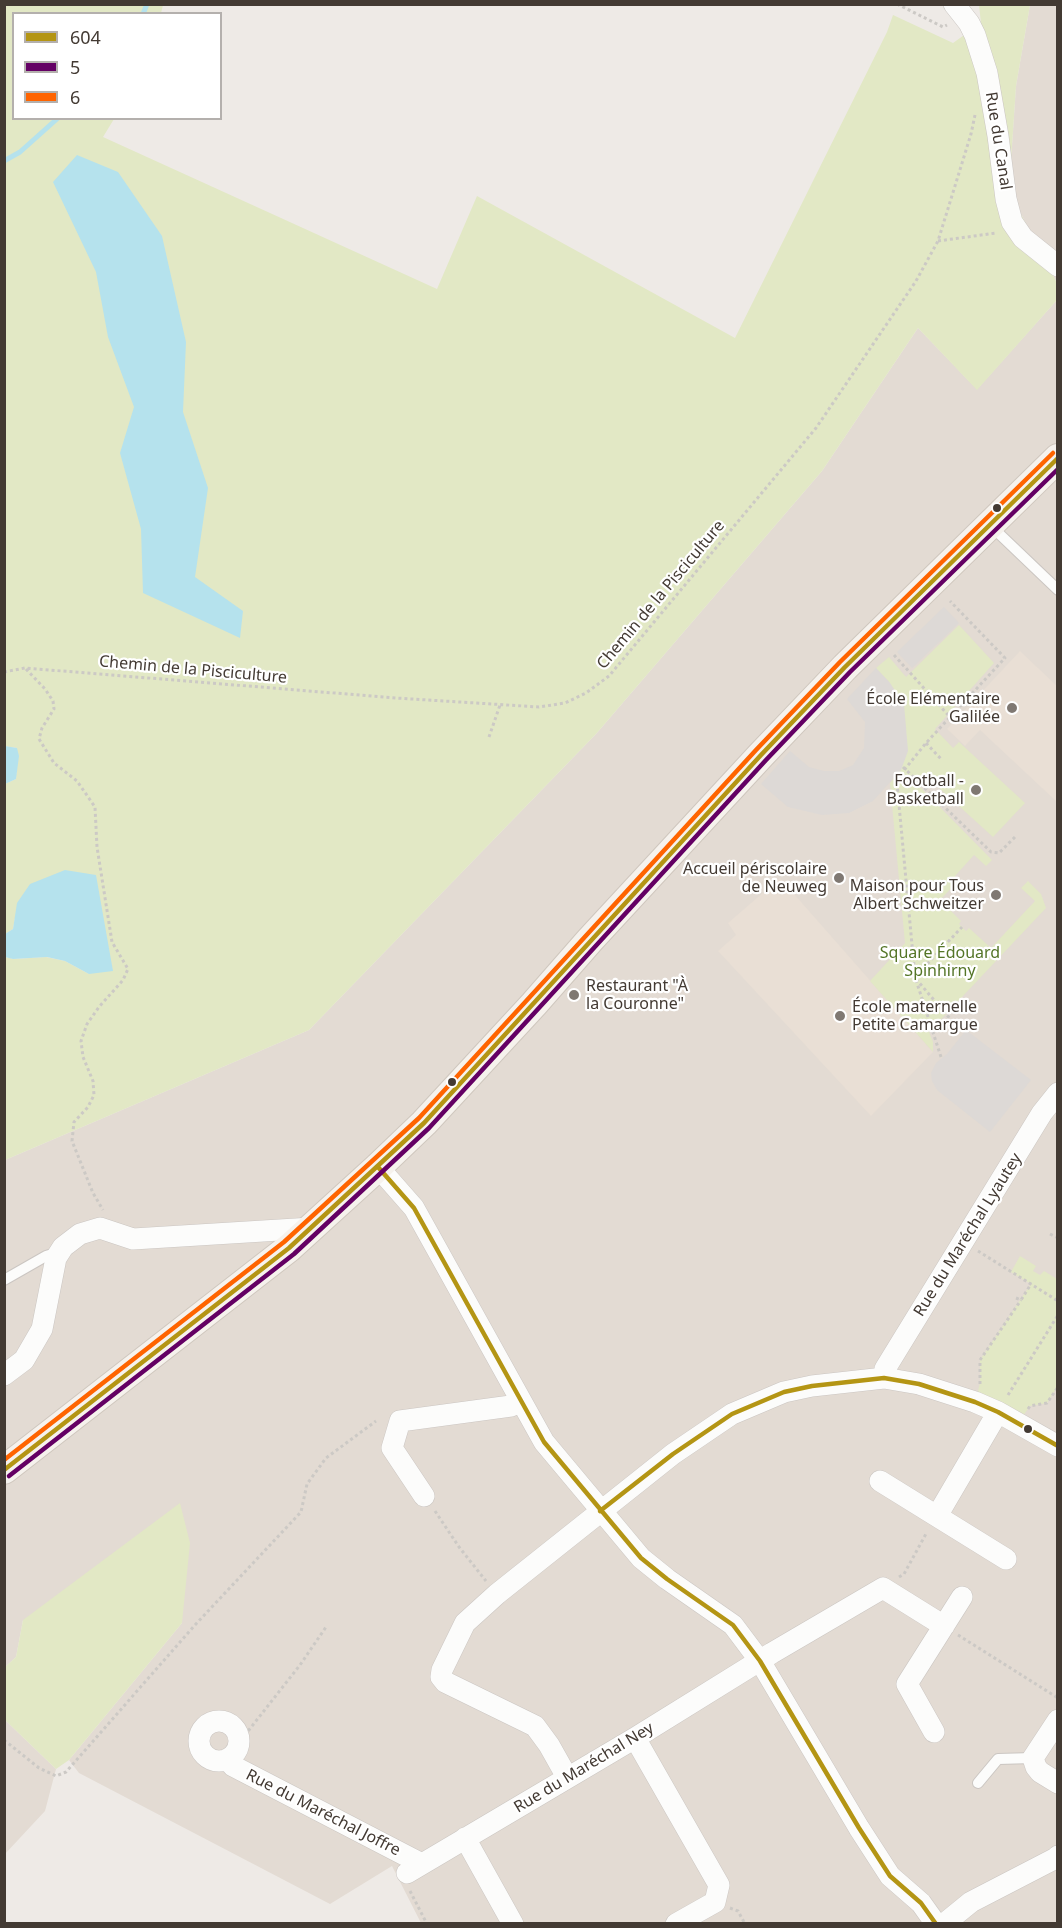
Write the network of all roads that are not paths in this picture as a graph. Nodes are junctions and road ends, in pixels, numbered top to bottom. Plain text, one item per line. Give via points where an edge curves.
1 (952, 14) edge
2 (1058, 266) edge
3 (1058, 458) edge
4 (989, 524) junction
5 (1058, 590) edge
6 (1058, 1093) edge
7 (378, 1167) junction
8 (312, 1228) junction
9 (59, 1252) junction
10 (4, 1280) edge
11 (4, 1375) edge
12 (884, 1378) junction
13 (520, 1402) junction
14 (998, 1412) junction
15 (1058, 1446) edge
16 (4, 1470) edge
17 (880, 1481) dead end
18 (427, 1499) road end
19 (600, 1511) junction
20 (937, 1516) junction
21 (1006, 1559) dead end
22 (962, 1597) dead end
23 (944, 1626) junction
24 (760, 1661) junction
25 (1058, 1720) edge
26 (934, 1732) dead end
27 (635, 1738) junction
28 (1033, 1758) junction
29 (227, 1759) junction
30 (567, 1777) junction
31 (978, 1783) dead end
32 (1058, 1783) edge
33 (465, 1838) junction
34 (1058, 1856) edge
35 (414, 1868) joint
36 (513, 1923) edge
37 (676, 1923) edge
38 (936, 1923) edge
39 (944, 1923) edge

1 - 2 street, Rue du Canal via 969,23 987,74 1006,199 1016,230
3 - 4 main road
4 - 5 lane
4 - 7 main road via 768,747 424,1123
6 - 12 street, Rue du Maréchal Lyautey via 885,1369
7 - 8 main road
7 - 13 street via 414,1208
8 - 9 street via 133,1239 100,1228 71,1240
8 - 16 main road
9 - 10 lane
9 - 11 street via 42,1329 24,1360
12 - 14 street via 919,1384
12 - 19 street via 784,1392 732,1414
13 - 18 street via 400,1421 392,1448
13 - 19 street via 544,1442
14 - 15 street
14 - 20 street
17 - 20 street
19 - 24 street via 641,1558 733,1625
19 - 30 street via 465,1623 441,1677 535,1726
20 - 21 street
22 - 23 street
23 - 24 street, Rue du Maréchal Ney via 884,1588
23 - 26 street via 907,1684
24 - 27 street, Rue du Maréchal Ney
24 - 38 street via 890,1876 921,1903
25 - 28 street
27 - 30 street, Rue du Maréchal Ney
27 - 37 street via 719,1885 715,1902
28 - 31 lane via 998,1759
28 - 32 street via 1040,1772
29 - 29 street via 237,1750 239,1738 227,1722 214,1722 203,1729 199,1742 204,1754 215,1760
29 - 35 street, Rue du Maréchal Joffre via 233,1767
30 - 33 street, Rue du Maréchal Ney
33 - 35 street, Rue du Maréchal Ney
33 - 36 street
34 - 39 street via 971,1902

